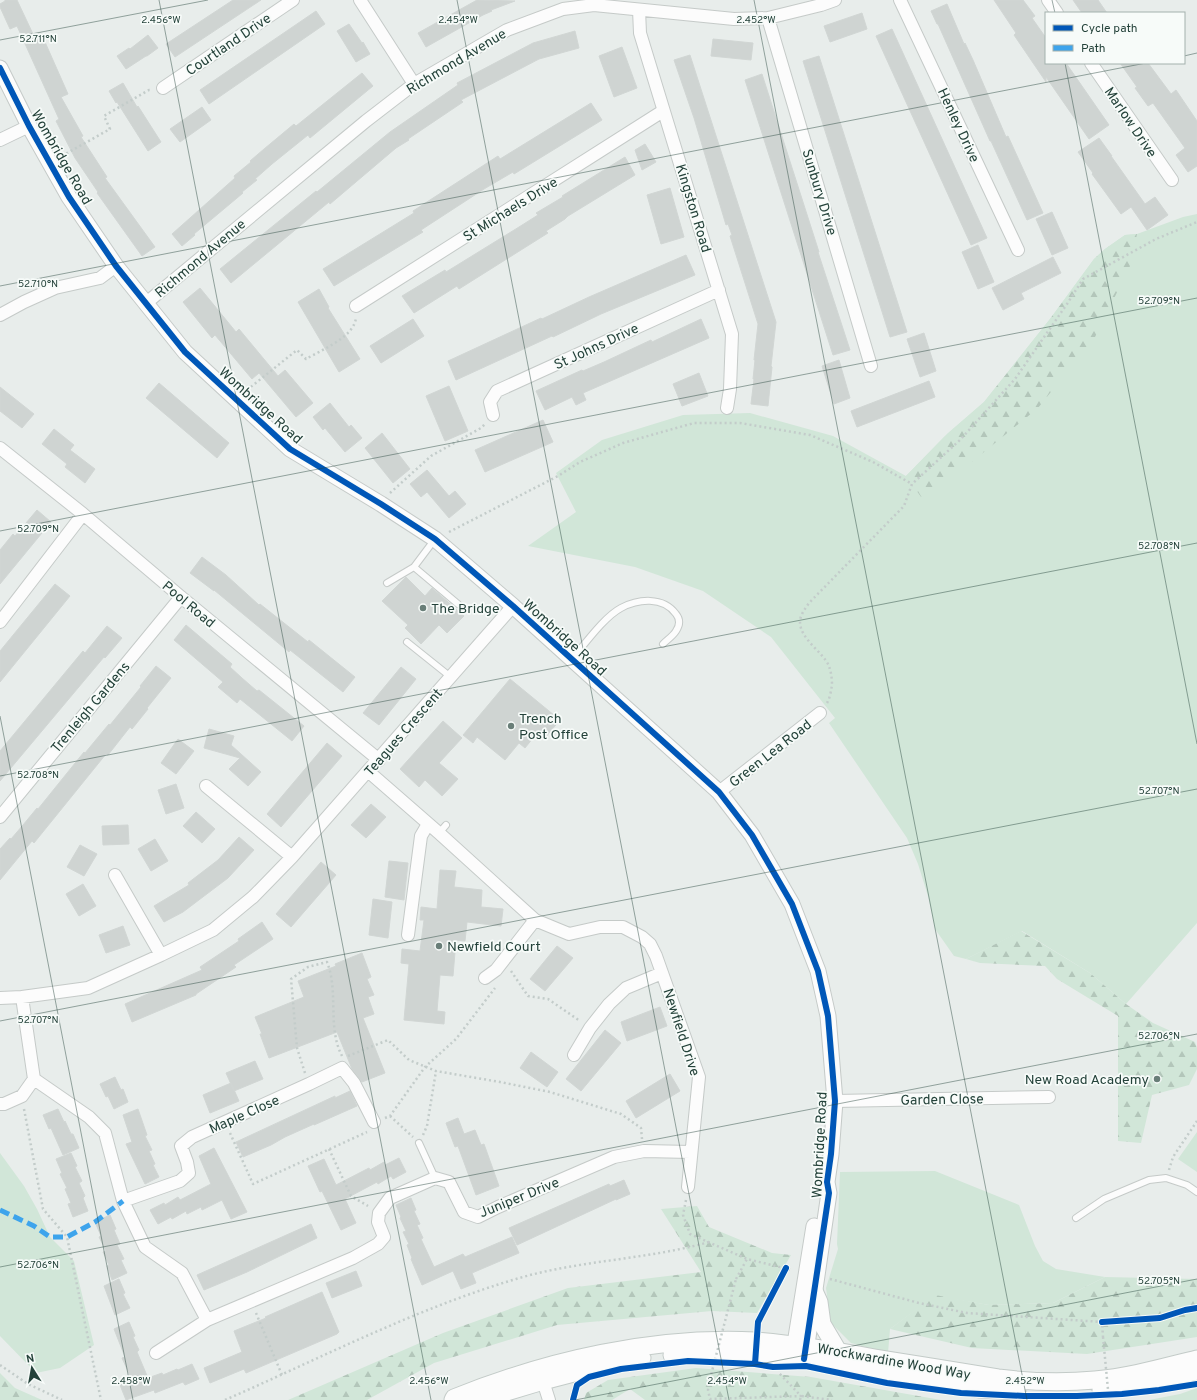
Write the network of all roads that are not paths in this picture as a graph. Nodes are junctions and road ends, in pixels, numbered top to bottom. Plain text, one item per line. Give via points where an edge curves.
1 (293, 0) edge
2 (360, 0) edge
3 (835, 0) edge
4 (900, 0) edge
5 (1048, 0) edge
6 (639, 10) junction
7 (1056, 12) edge
8 (768, 18) junction
9 (1092, 64) edge
10 (0, 68) edge
11 (414, 84) junction
12 (162, 88) road end
13 (663, 111) junction
14 (29, 126) junction
15 (0, 140) edge
16 (1172, 180) dead end
17 (1018, 250) dead end
18 (116, 266) junction
19 (719, 290) junction
20 (145, 304) junction
21 (356, 306) road end
22 (0, 315) edge
23 (871, 366) dead end
24 (728, 408) dead end
25 (493, 416) road end
26 (0, 448) edge
27 (83, 514) junction
28 (437, 541) junction
29 (414, 567) junction
30 (387, 583) dead end
31 (181, 598) junction
32 (458, 604) dead end
33 (514, 606) junction
34 (0, 622) edge
35 (407, 642) dead end
36 (663, 644) dead end
37 (572, 659) junction
38 (452, 678) junction
39 (820, 713) road end
40 (378, 760) junction
41 (369, 772) junction
42 (206, 786) dead end
43 (719, 792) junction
44 (0, 817) edge
45 (428, 824) junction
46 (292, 857) junction
47 (115, 875) dead end
48 (535, 920) junction
49 (408, 935) dead end
50 (161, 955) junction
51 (662, 973) junction
52 (485, 978) dead end
53 (22, 997) junction
54 (0, 998) edge
55 (574, 1055) dead end
56 (34, 1079) junction
57 (1049, 1097) dead end
58 (835, 1101) junction
59 (0, 1104) edge
60 (374, 1122) road end
61 (419, 1143) road end
62 (691, 1152) junction
63 (435, 1178) junction
64 (688, 1187) road end
65 (1197, 1192) edge
66 (123, 1201) junction
67 (1076, 1218) dead end
68 (812, 1280) junction
69 (207, 1320) junction
70 (838, 1351) junction
71 (156, 1353) dead end
72 (792, 1357) junction
73 (1197, 1359) edge
74 (1197, 1371) edge
75 (543, 1381) junction
76 (453, 1400) edge
77 (480, 1400) edge
78 (549, 1400) edge

1 - 12 street, Courtland Drive
2 - 11 street
3 - 8 street, Richmond Avenue
4 - 17 street, Henley Drive
5 - 7 street
6 - 8 street, Richmond Avenue via 734,19
6 - 11 street, Richmond Avenue via 594,5 563,9 507,30
6 - 13 street, Kingston Road via 640,33
8 - 23 street, Sunbury Drive
9 - 16 street, Marlow Drive
10 - 14 street, Wombridge Road
11 - 20 street, Richmond Avenue
13 - 19 street, Kingston Road
13 - 21 street, St Michaels Drive
14 - 15 street
14 - 18 street, Wombridge Road via 69,197
18 - 20 street, Wombridge Road
18 - 22 street via 100,278 55,288
19 - 24 street, Kingston Road via 732,334
19 - 25 street, St Johns Drive via 498,390 490,402
20 - 28 street, Wombridge Road via 185,352 290,449
26 - 27 street, Pool Road
27 - 31 street, Pool Road
27 - 34 street
28 - 29 lane
28 - 33 street, Wombridge Road
29 - 30 lane
29 - 32 lane
31 - 40 street, Pool Road
31 - 44 street, Trenleigh Gardens
33 - 37 street, Wombridge Road
33 - 38 street, Teagues Crescent
35 - 38 lane
36 - 37 lane via 676,631 679,618 671,607 660,602 642,601 612,614
37 - 43 street, Wombridge Road
38 - 40 street, Teagues Crescent
39 - 43 street, Green Lea Road
40 - 41 street, Teagues Crescent
41 - 45 street, Newfield Drive
41 - 46 street, Teagues Crescent
42 - 46 street
43 - 58 street, Wombridge Road via 752,835 792,904 818,971 828,1016
45 - 48 street, Newfield Drive via 442,829
45 - 49 street via 421,836
46 - 50 street, Teagues Crescent via 253,897 213,930
47 - 50 street
48 - 51 street, Newfield Drive via 569,934 600,927 624,927 650,944
48 - 52 street via 496,970
50 - 53 street, Teagues Crescent via 88,988
51 - 55 street, Newfield Drive via 626,988 590,1028
51 - 62 street, Newfield Drive via 700,1077
53 - 54 street, Teagues Crescent
53 - 56 street
56 - 59 street via 22,1096
56 - 66 street via 89,1117 105,1133
57 - 58 street, Garden Close
58 - 68 street, Wombridge Road via 827,1182 829,1193
60 - 66 street, Maple Close via 354,1083 342,1068 192,1137 181,1146 189,1173 180,1181
61 - 63 lane
62 - 63 street, Juniper Drive via 644,1151 614,1157 478,1217 464,1212 449,1182
62 - 64 street, Newfield Drive
63 - 69 street via 390,1198 379,1213 378,1222 384,1237 378,1244 353,1258
65 - 67 lane via 1187,1185 1166,1178 1149,1180 1104,1199
66 - 69 street via 144,1246 182,1273
68 - 70 main road via 822,1324
68 - 72 street, Wombridge Road
68 - 72 street, Wombridge Road
69 - 71 street
70 - 72 main road, Wrockwardine Wood Way
70 - 73 main road, Wrockwardine Wood Way via 1030,1382 1096,1380
72 - 74 main road, Wrockwardine Wood Way via 979,1389 1029,1392 1111,1390
72 - 75 main road, Wrockwardine Wood Way via 678,1354 639,1359
72 - 76 main road, Wrockwardine Wood Way via 740,1341 699,1341 650,1346 587,1356 523,1373
75 - 77 main road, Wrockwardine Wood Way
75 - 78 street

